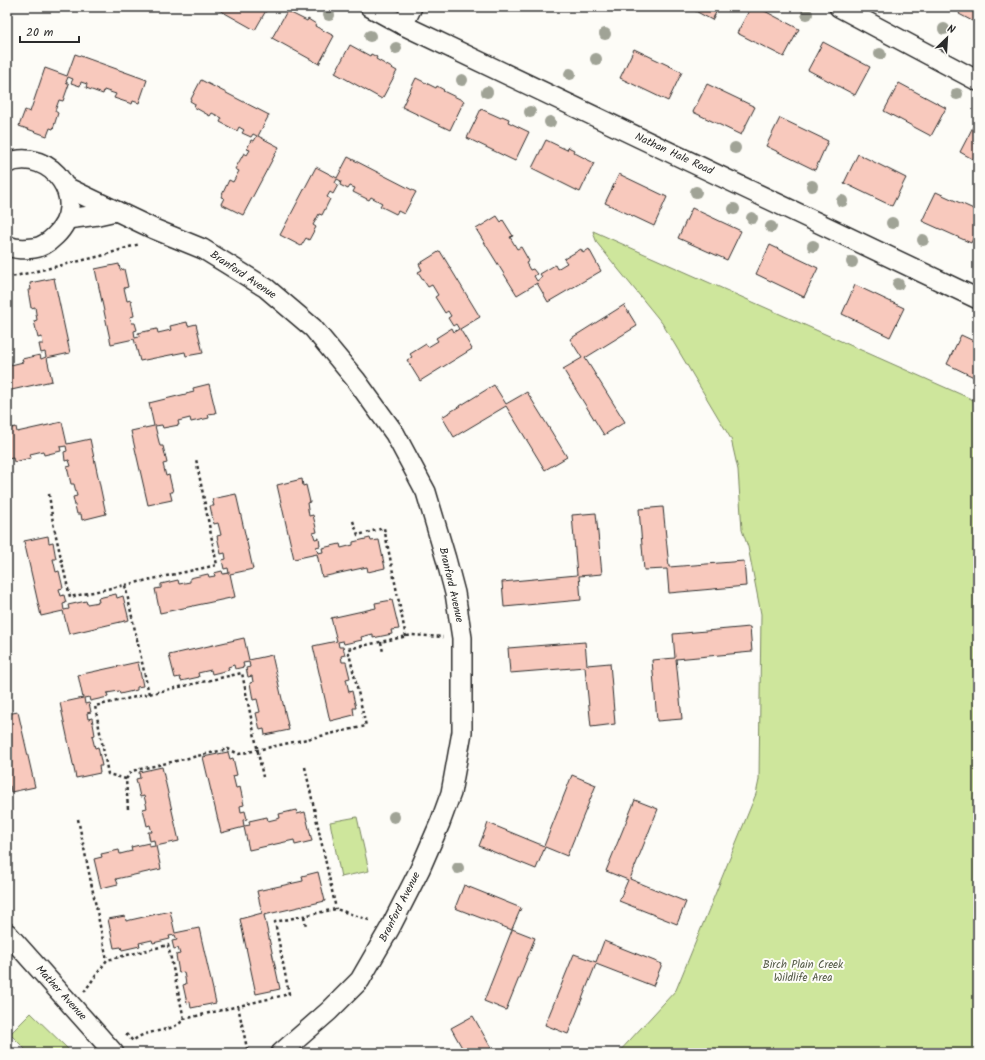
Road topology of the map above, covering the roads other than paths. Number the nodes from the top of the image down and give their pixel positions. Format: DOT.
graph roads {
  1 [pos="370,7"];
  2 [pos="412,7"];
  3 [pos="839,7"];
  4 [pos="403,25"];
  5 [pos="978,81"];
  6 [pos="7,163"];
  7 [pos="66,187"];
  8 [pos="116,211"];
  9 [pos="67,219"];
  10 [pos="7,246"];
  11 [pos="978,299"];
  12 [pos="7,933"];
  13 [pos="114,1053"];
  14 [pos="281,1053"];
  1 -- 4 [label="street, Nathan Hale Road"];
  2 -- 4 [label="street"];
  3 -- 5 [label="street"];
  4 -- 11 [label="street, Nathan Hale Road"];
  6 -- 7 [label="street"];
  7 -- 8 [label="street, Branford Avenue"];
  7 -- 9 [label="street"];
  8 -- 9 [label="street"];
  8 -- 14 [label="street, Branford Avenue"];
  9 -- 10 [label="street"];
  12 -- 13 [label="street, Mather Avenue"];
}
